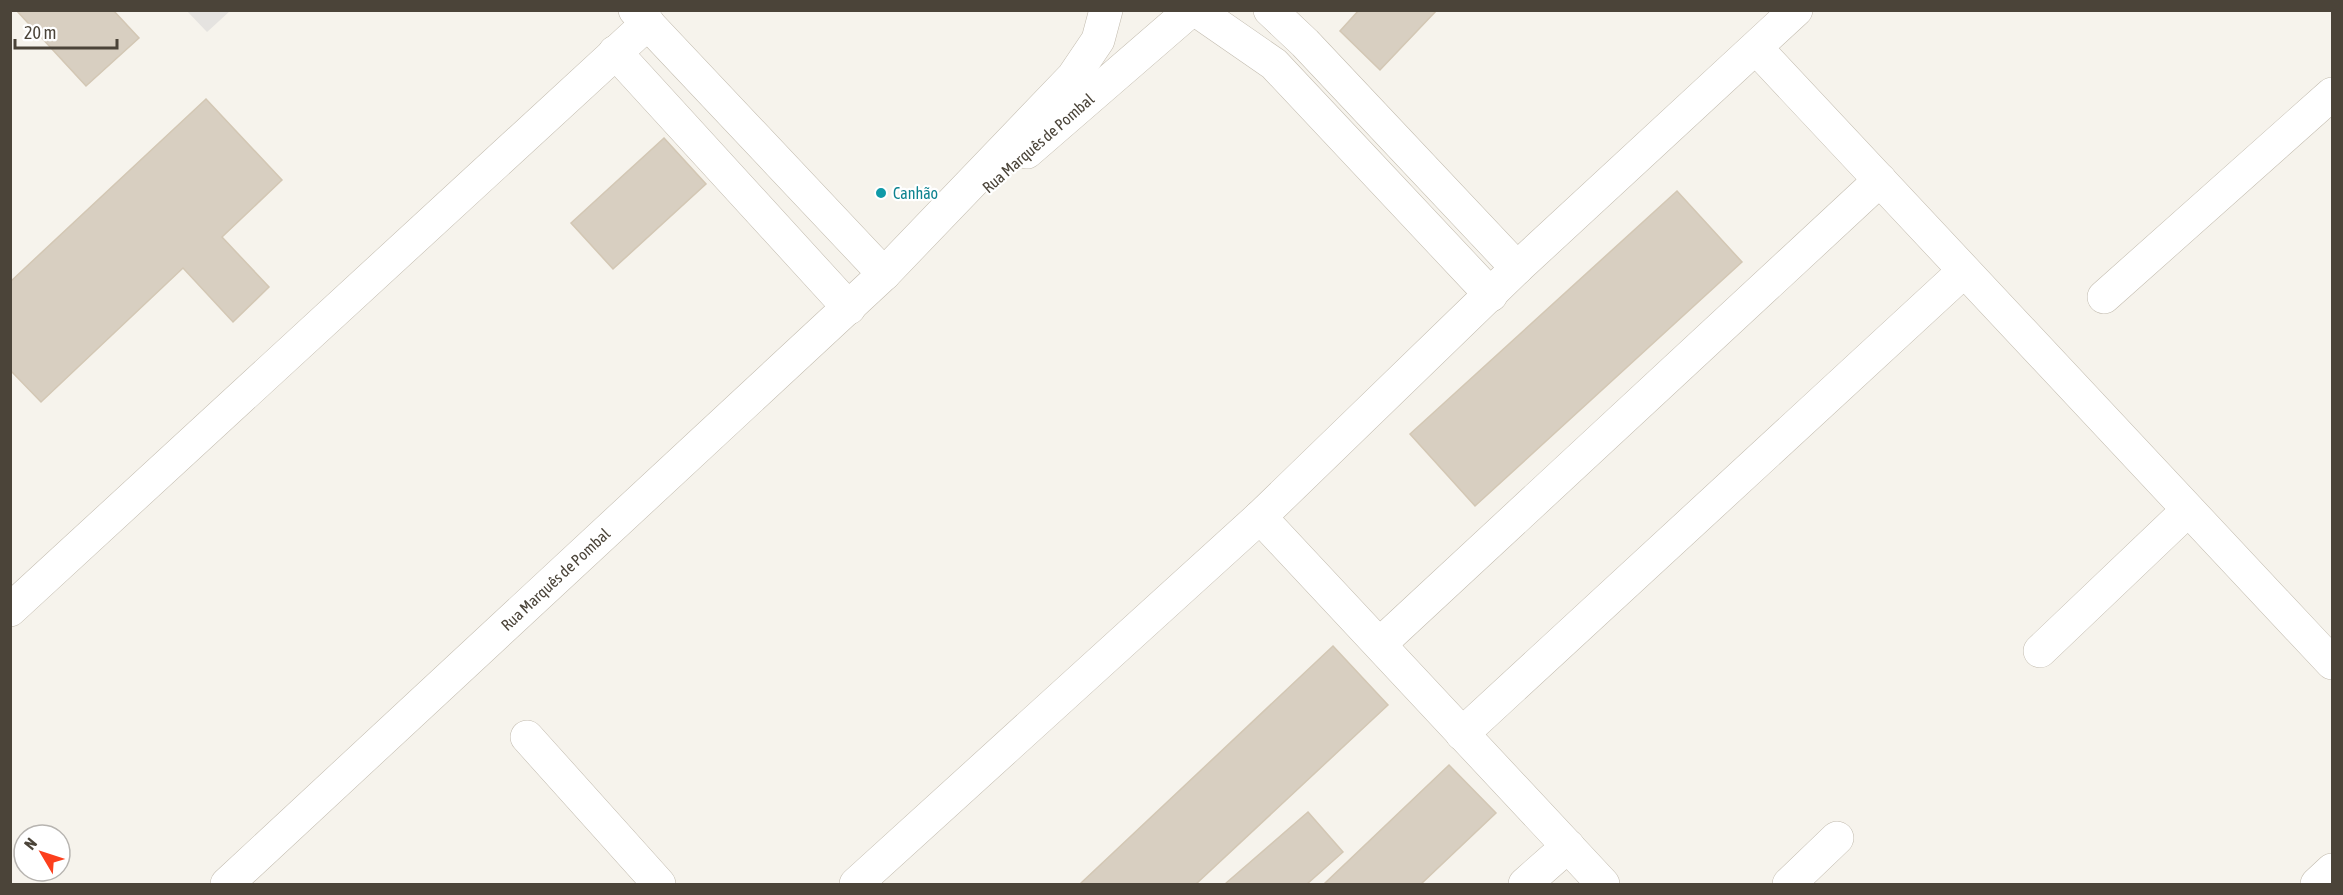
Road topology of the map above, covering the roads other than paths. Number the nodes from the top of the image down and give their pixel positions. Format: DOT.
graph roads {
  1 [pos="1106,10"];
  2 [pos="1191,10"];
  3 [pos="1196,10"];
  4 [pos="1270,10"];
  5 [pos="1796,10"];
  6 [pos="643,15"];
  7 [pos="1305,43"];
  8 [pos="1756,48"];
  9 [pos="615,52"];
  10 [pos="1274,64"];
  11 [pos="2332,94"];
  12 [pos="1880,180"];
  13 [pos="1517,268"];
  14 [pos="1964,271"];
  15 [pos="884,274"];
  16 [pos="1491,295"];
  17 [pos="2104,297"];
  18 [pos="849,308"];
  19 [pos="2188,510"];
  20 [pos="1260,517"];
  21 [pos="10,610"];
  22 [pos="1380,644"];
  23 [pos="2040,651"];
  24 [pos="2332,663"];
  25 [pos="1462,734"];
  26 [pos="527,737"];
  27 [pos="1837,838"];
  28 [pos="1568,846"];
  29 [pos="2332,870"];
  30 [pos="227,885"];
  31 [pos="659,885"];
  32 [pos="856,885"];
  33 [pos="1525,885"];
  34 [pos="1603,885"];
  35 [pos="1789,885"];
  36 [pos="2317,885"];
  1 -- 15 [label="street, Rua Marquês de Pombal"];
  2 -- 15 [label="street, Rua Marquês de Pombal"];
  3 -- 10 [label="street"];
  4 -- 7 [label="street"];
  5 -- 8 [label="street"];
  6 -- 9 [label="street"];
  6 -- 15 [label="street"];
  7 -- 10 [label="street"];
  7 -- 13 [label="street"];
  8 -- 12 [label="street"];
  8 -- 13 [label="street"];
  9 -- 18 [label="street"];
  9 -- 21 [label="street"];
  10 -- 16 [label="street"];
  11 -- 17 [label="street"];
  12 -- 14 [label="street"];
  12 -- 22 [label="street"];
  13 -- 16 [label="street"];
  14 -- 19 [label="street"];
  14 -- 25 [label="street"];
  15 -- 18 [label="street, Rua Marquês de Pombal"];
  16 -- 20 [label="street"];
  18 -- 30 [label="street, Rua Marquês de Pombal"];
  19 -- 23 [label="street"];
  19 -- 24 [label="street"];
  20 -- 22 [label="street"];
  20 -- 32 [label="street"];
  22 -- 25 [label="street"];
  25 -- 28 [label="street"];
  26 -- 31 [label="street"];
  27 -- 35 [label="street"];
  28 -- 33 [label="street"];
  28 -- 34 [label="street"];
  29 -- 36 [label="street"];
}
